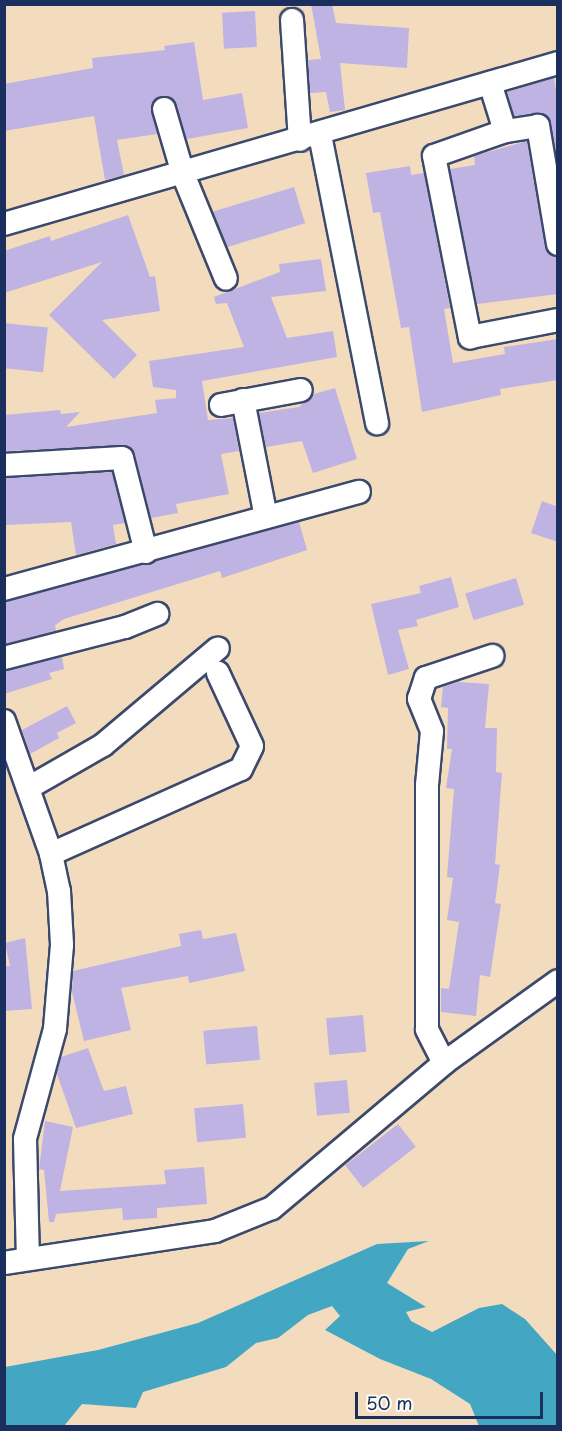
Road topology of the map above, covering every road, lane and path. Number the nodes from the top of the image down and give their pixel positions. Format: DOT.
graph roads {
  1 [pos="292,20"];
  2 [pos="558,63"];
  3 [pos="490,83"];
  4 [pos="164,109"];
  5 [pos="505,131"];
  6 [pos="310,137"];
  7 [pos="183,174"];
  8 [pos="4,224"];
  9 [pos="558,244"];
  10 [pos="226,279"];
  11 [pos="558,320"];
  12 [pos="301,390"];
  13 [pos="377,423"];
  14 [pos="4,465"];
  15 [pos="359,492"];
  16 [pos="266,517"];
  17 [pos="146,552"];
  18 [pos="4,589"];
  19 [pos="158,614"];
  20 [pos="218,648"];
  21 [pos="492,656"];
  22 [pos="4,658"];
  23 [pos="218,673"];
  24 [pos="4,721"];
  25 [pos="28,788"];
  26 [pos="51,854"];
  27 [pos="558,981"];
  28 [pos="444,1063"];
  29 [pos="28,1258"];
  30 [pos="4,1263"];
  1 -- 6 [label="street"];
  2 -- 3 [label="street"];
  3 -- 5 [label="street"];
  3 -- 6 [label="street"];
  4 -- 7 [label="street"];
  5 -- 9 [label="street"];
  5 -- 11 [label="street"];
  6 -- 7 [label="street"];
  6 -- 13 [label="street"];
  7 -- 8 [label="street"];
  7 -- 10 [label="street"];
  12 -- 16 [label="street"];
  14 -- 17 [label="street"];
  15 -- 16 [label="street"];
  16 -- 17 [label="street"];
  17 -- 18 [label="street"];
  19 -- 22 [label="street"];
  20 -- 25 [label="street"];
  21 -- 28 [label="street"];
  23 -- 26 [label="street"];
  24 -- 25 [label="street"];
  25 -- 26 [label="street"];
  26 -- 29 [label="street"];
  27 -- 28 [label="street"];
  28 -- 29 [label="street"];
  29 -- 30 [label="street"];
}
